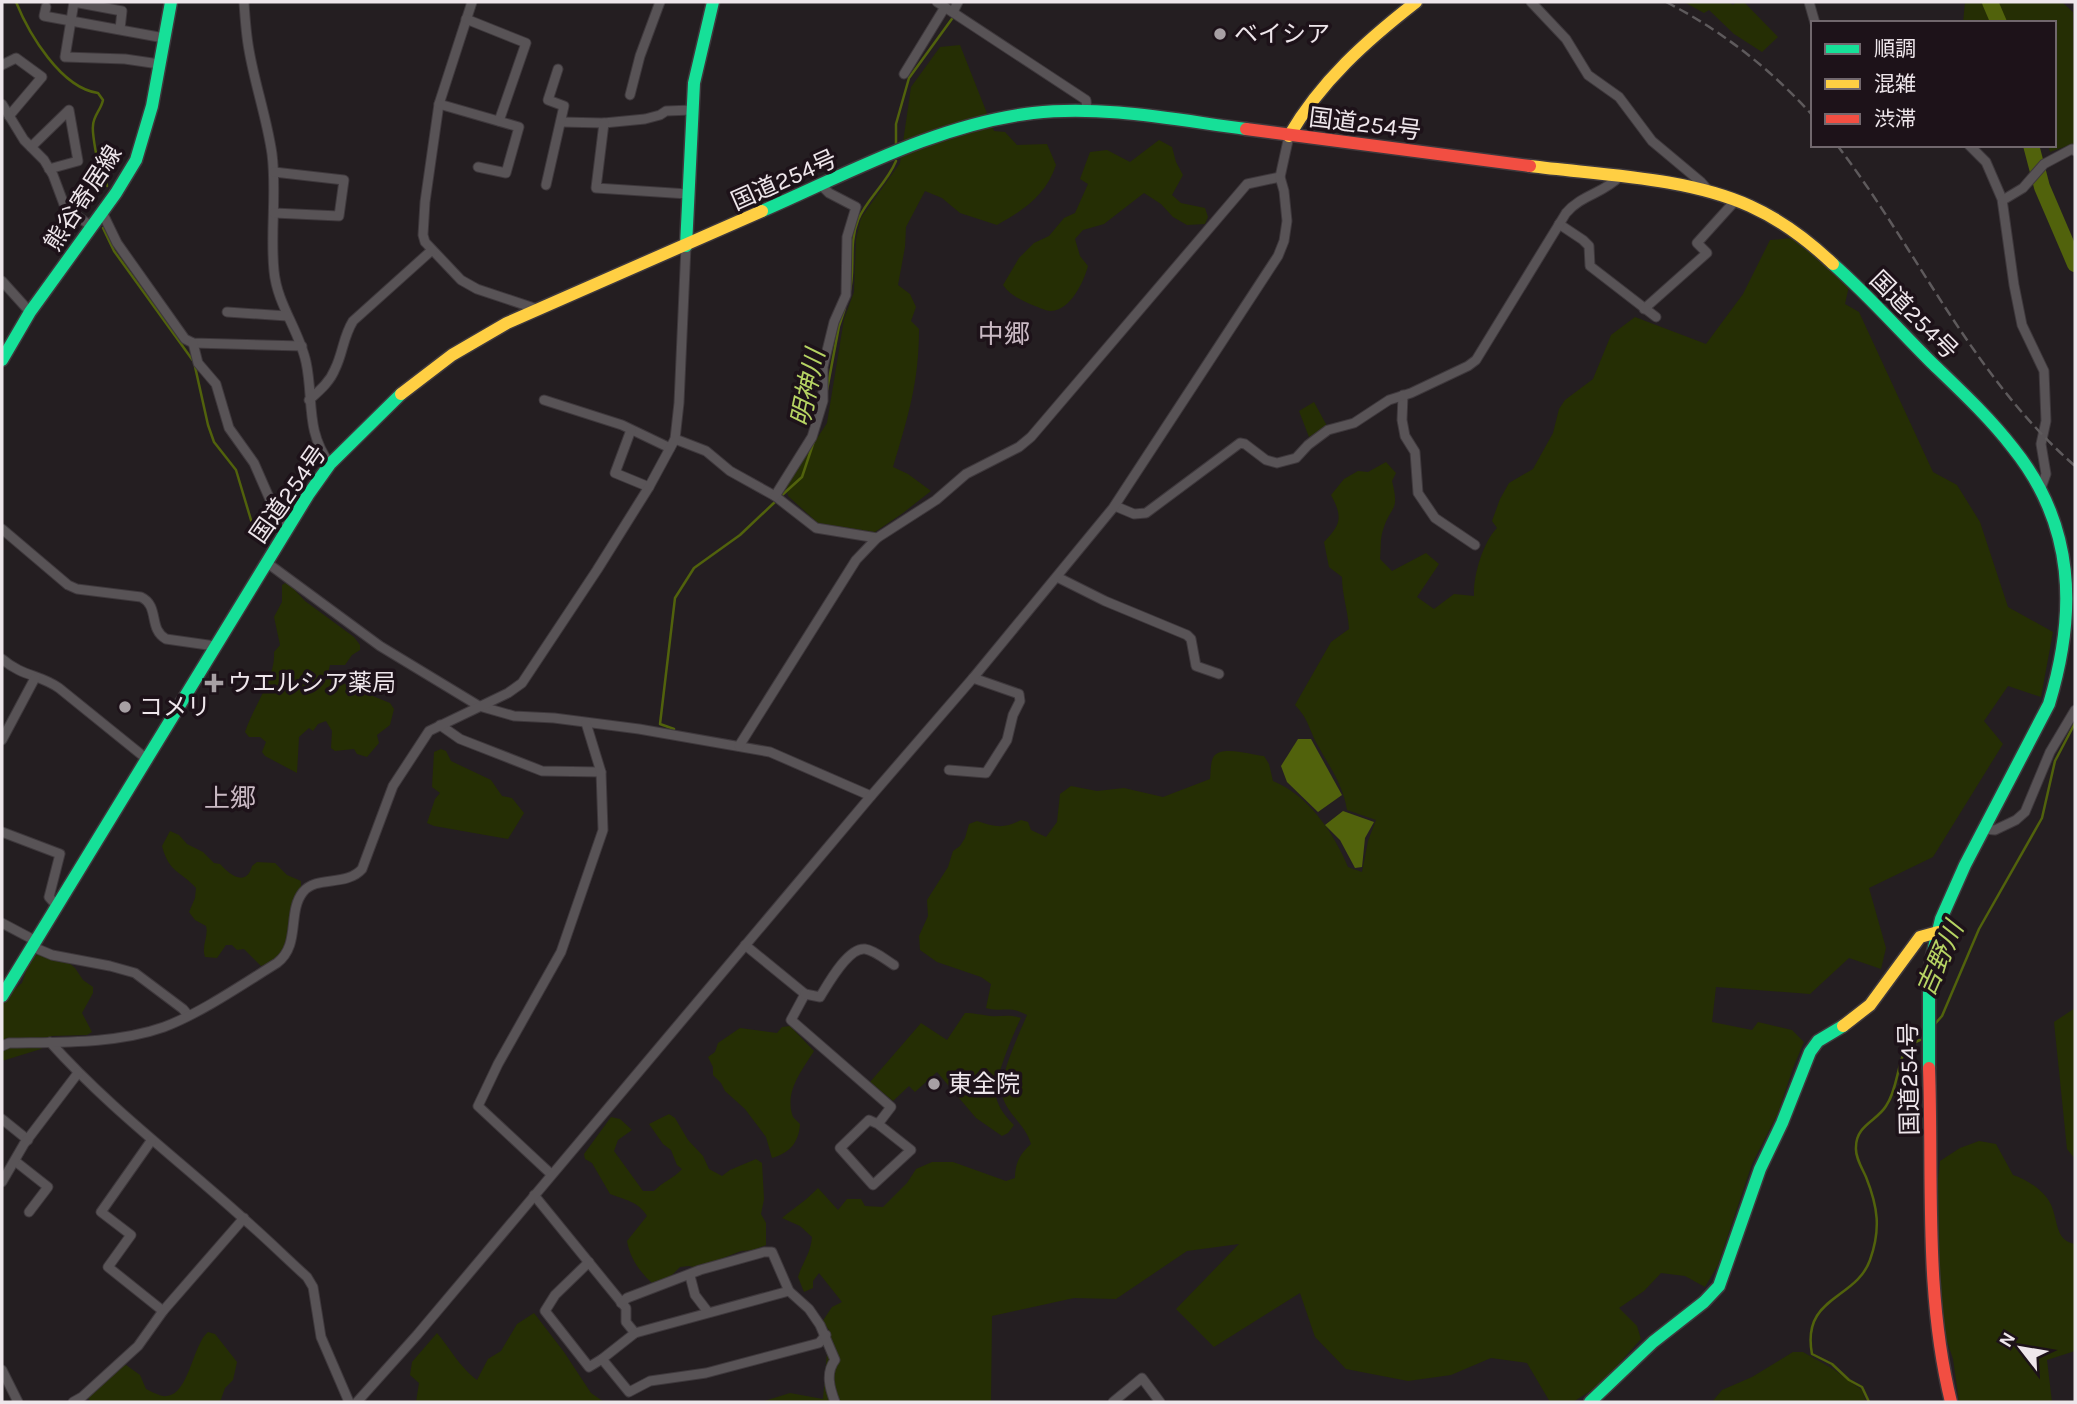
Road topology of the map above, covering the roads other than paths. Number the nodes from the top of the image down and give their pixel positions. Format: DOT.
graph roads {
  1 [pos="171,2"];
  2 [pos="244,2"];
  3 [pos="472,2"];
  4 [pos="660,2"];
  5 [pos="713,2"];
  6 [pos="958,2"];
  7 [pos="1416,2"];
  8 [pos="1531,2"];
  9 [pos="1809,2"];
  10 [pos="46,7"];
  11 [pos="945,7"];
  12 [pos="466,19"];
  13 [pos="70,21"];
  14 [pos="1814,21"];
  15 [pos="120,29"];
  16 [pos="164,38"];
  17 [pos="159,64"];
  18 [pos="2,65"];
  19 [pos="558,69"];
  20 [pos="904,74"];
  21 [pos="630,95"];
  22 [pos="2,104"];
  23 [pos="439,104"];
  24 [pos="692,110"];
  25 [pos="1087,111"];
  26 [pos="9,116"];
  27 [pos="499,121"];
  28 [pos="561,122"];
  29 [pos="604,123"];
  30 [pos="1289,136"];
  31 [pos="30,147"];
  32 [pos="1971,147"];
  33 [pos="2075,151"];
  34 [pos="478,167"];
  35 [pos="49,169"];
  36 [pos="274,172"];
  37 [pos="1280,177"];
  38 [pos="1619,177"];
  39 [pos="546,185"];
  40 [pos="822,187"];
  41 [pos="1709,191"];
  42 [pos="688,194"];
  43 [pos="2003,200"];
  44 [pos="1735,201"];
  45 [pos="102,212"];
  46 [pos="274,214"];
  47 [pos="1559,224"];
  48 [pos="92,227"];
  49 [pos="686,246"];
  50 [pos="432,250"];
  51 [pos="2,281"];
  52 [pos="537,309"];
  53 [pos="1644,309"];
  54 [pos="30,312"];
  55 [pos="228,312"];
  56 [pos="287,316"];
  57 [pos="1656,317"];
  58 [pos="192,343"];
  59 [pos="302,346"];
  60 [pos="2,360"];
  61 [pos="1403,395"];
  62 [pos="309,400"];
  63 [pos="544,400"];
  64 [pos="631,429"];
  65 [pos="675,439"];
  66 [pos="670,448"];
  67 [pos="330,464"];
  68 [pos="649,487"];
  69 [pos="2041,488"];
  70 [pos="779,499"];
  71 [pos="1115,506"];
  72 [pos="288,526"];
  73 [pos="2,529"];
  74 [pos="877,538"];
  75 [pos="1475,545"];
  76 [pos="266,562"];
  77 [pos="2072,572"];
  78 [pos="1057,577"];
  79 [pos="215,646"];
  80 [pos="3,663"];
  81 [pos="1219,674"];
  82 [pos="35,678"];
  83 [pos="973,678"];
  84 [pos="479,706"];
  85 [pos="2075,710"];
  86 [pos="586,723"];
  87 [pos="440,725"];
  88 [pos="2,737"];
  89 [pos="739,746"];
  90 [pos="148,760"];
  91 [pos="949,770"];
  92 [pos="601,772"];
  93 [pos="871,796"];
  94 [pos="1984,829"];
  95 [pos="2,832"];
  96 [pos="57,906"];
  97 [pos="2,923"];
  98 [pos="1938,932"];
  99 [pos="34,944"];
  100 [pos="745,945"];
  101 [pos="894,965"];
  102 [pos="805,994"];
  103 [pos="2,996"];
  104 [pos="188,1015"];
  105 [pos="50,1042"];
  106 [pos="2,1046"];
  107 [pos="78,1073"];
  108 [pos="2,1119"];
  109 [pos="878,1124"];
  110 [pos="28,1139"];
  111 [pos="151,1141"];
  112 [pos="15,1161"];
  113 [pos="551,1174"];
  114 [pos="2,1182"];
  115 [pos="534,1195"];
  116 [pos="29,1212"];
  117 [pos="244,1218"];
  118 [pos="589,1262"];
  119 [pos="690,1276"];
  120 [pos="789,1292"];
  121 [pos="621,1303"];
  122 [pos="163,1311"];
  123 [pos="708,1312"];
  124 [pos="635,1333"];
  125 [pos="826,1335"];
  126 [pos="602,1359"];
  127 [pos="2,1370"];
  128 [pos="80,1401"];
  129 [pos="18,1402"];
  130 [pos="349,1402"];
  131 [pos="358,1402"];
  132 [pos="835,1402"];
  133 [pos="1113,1402"];
  134 [pos="1160,1402"];
  135 [pos="1591,1402"];
  136 [pos="1951,1402"];
  1 -- 16 [label="main road, 熊谷寄居線"];
  2 -- 36 [label="street"];
  3 -- 12 [label="street"];
  4 -- 21 [label="street"];
  5 -- 24 [label="main road"];
  6 -- 11 [label="street"];
  7 -- 30 [label="main road"];
  8 -- 41 [label="street"];
  9 -- 14 [label="street"];
  10 -- 13 [label="street"];
  11 -- 20 [label="street"];
  11 -- 25 [label="street"];
  12 -- 23 [label="street"];
  12 -- 27 [label="street"];
  13 -- 15 [label="street"];
  13 -- 15 [label="street"];
  13 -- 17 [label="street"];
  15 -- 16 [label="street"];
  16 -- 17 [label="main road, 熊谷寄居線"];
  17 -- 45 [label="main road, 熊谷寄居線"];
  18 -- 26 [label="street"];
  19 -- 28 [label="street"];
  22 -- 26 [label="street"];
  23 -- 27 [label="street"];
  23 -- 50 [label="street"];
  24 -- 29 [label="street"];
  24 -- 42 [label="main road"];
  25 -- 30 [label="main road, 国道254号"];
  25 -- 40 [label="main road, 国道254号"];
  26 -- 31 [label="street"];
  27 -- 34 [label="street"];
  28 -- 29 [label="street"];
  28 -- 39 [label="street"];
  29 -- 42 [label="street"];
  30 -- 37 [label="street"];
  30 -- 38 [label="main road, 国道254号"];
  31 -- 35 [label="street"];
  31 -- 35 [label="street"];
  32 -- 43 [label="street"];
  33 -- 43 [label="street"];
  35 -- 48 [label="street"];
  36 -- 46 [label="street"];
  36 -- 46 [label="street"];
  37 -- 71 [label="street"];
  37 -- 74 [label="street"];
  38 -- 41 [label="main road, 国道254号"];
  38 -- 47 [label="street"];
  40 -- 49 [label="main road, 国道254号"];
  40 -- 70 [label="street"];
  41 -- 44 [label="main road, 国道254号"];
  42 -- 49 [label="main road"];
  43 -- 69 [label="street"];
  44 -- 53 [label="street"];
  44 -- 69 [label="main road, 国道254号"];
  45 -- 48 [label="main road, 熊谷寄居線"];
  45 -- 58 [label="street"];
  46 -- 56 [label="street"];
  47 -- 53 [label="street"];
  47 -- 61 [label="street"];
  48 -- 54 [label="main road, 熊谷寄居線"];
  49 -- 52 [label="main road, 国道254号"];
  49 -- 65 [label="street"];
  50 -- 52 [label="street"];
  50 -- 62 [label="street"];
  51 -- 54 [label="street"];
  52 -- 67 [label="main road, 国道254号"];
  53 -- 57 [label="street"];
  54 -- 60 [label="main road, 熊谷寄居線"];
  55 -- 56 [label="street"];
  56 -- 59 [label="street"];
  58 -- 59 [label="street"];
  58 -- 72 [label="street"];
  59 -- 62 [label="street"];
  61 -- 71 [label="street"];
  61 -- 75 [label="street"];
  62 -- 67 [label="street"];
  63 -- 64 [label="street"];
  64 -- 66 [label="street"];
  64 -- 68 [label="street"];
  65 -- 66 [label="street"];
  65 -- 70 [label="street"];
  66 -- 68 [label="street"];
  67 -- 72 [label="main road, 国道254号"];
  68 -- 84 [label="street"];
  69 -- 77 [label="main road, 国道254号"];
  70 -- 74 [label="street"];
  71 -- 78 [label="street"];
  72 -- 76 [label="main road, 国道254号"];
  73 -- 79 [label="street"];
  74 -- 89 [label="street"];
  76 -- 79 [label="main road, 国道254号"];
  76 -- 84 [label="street"];
  77 -- 94 [label="main road, 国道254号"];
  78 -- 81 [label="street"];
  78 -- 83 [label="street"];
  79 -- 90 [label="main road, 国道254号"];
  80 -- 82 [label="street"];
  82 -- 88 [label="street"];
  82 -- 90 [label="street"];
  83 -- 91 [label="street"];
  83 -- 93 [label="street"];
  84 -- 86 [label="street"];
  84 -- 87 [label="street"];
  85 -- 94 [label="street"];
  86 -- 89 [label="street"];
  86 -- 92 [label="street"];
  87 -- 92 [label="street"];
  87 -- 104 [label="street"];
  89 -- 93 [label="street"];
  90 -- 96 [label="main road, 国道254号"];
  92 -- 113 [label="street"];
  93 -- 100 [label="street"];
  94 -- 98 [label="main road, 国道254号"];
  95 -- 96 [label="street"];
  96 -- 99 [label="main road, 国道254号"];
  97 -- 99 [label="street"];
  98 -- 135 [label="main road"];
  98 -- 136 [label="main road, 国道254号"];
  99 -- 103 [label="main road, 国道254号"];
  99 -- 104 [label="street"];
  100 -- 102 [label="street"];
  100 -- 113 [label="street"];
  101 -- 102 [label="street"];
  102 -- 109 [label="street"];
  104 -- 105 [label="street"];
  105 -- 106 [label="street"];
  105 -- 107 [label="street"];
  107 -- 110 [label="street"];
  107 -- 111 [label="street"];
  108 -- 110 [label="street"];
  109 -- 109 [label="street"];
  110 -- 112 [label="street"];
  111 -- 117 [label="street"];
  111 -- 122 [label="street"];
  112 -- 114 [label="street"];
  112 -- 116 [label="street"];
  113 -- 115 [label="street"];
  115 -- 118 [label="street"];
  115 -- 131 [label="street"];
  117 -- 122 [label="street"];
  117 -- 130 [label="street"];
  118 -- 121 [label="street"];
  118 -- 126 [label="street"];
  119 -- 120 [label="street"];
  119 -- 121 [label="street"];
  119 -- 123 [label="street"];
  120 -- 123 [label="street"];
  120 -- 125 [label="street"];
  121 -- 124 [label="street"];
  122 -- 128 [label="street"];
  123 -- 124 [label="street"];
  124 -- 126 [label="street"];
  125 -- 126 [label="street"];
  125 -- 132 [label="street"];
  127 -- 129 [label="street"];
  133 -- 134 [label="street"];
}
